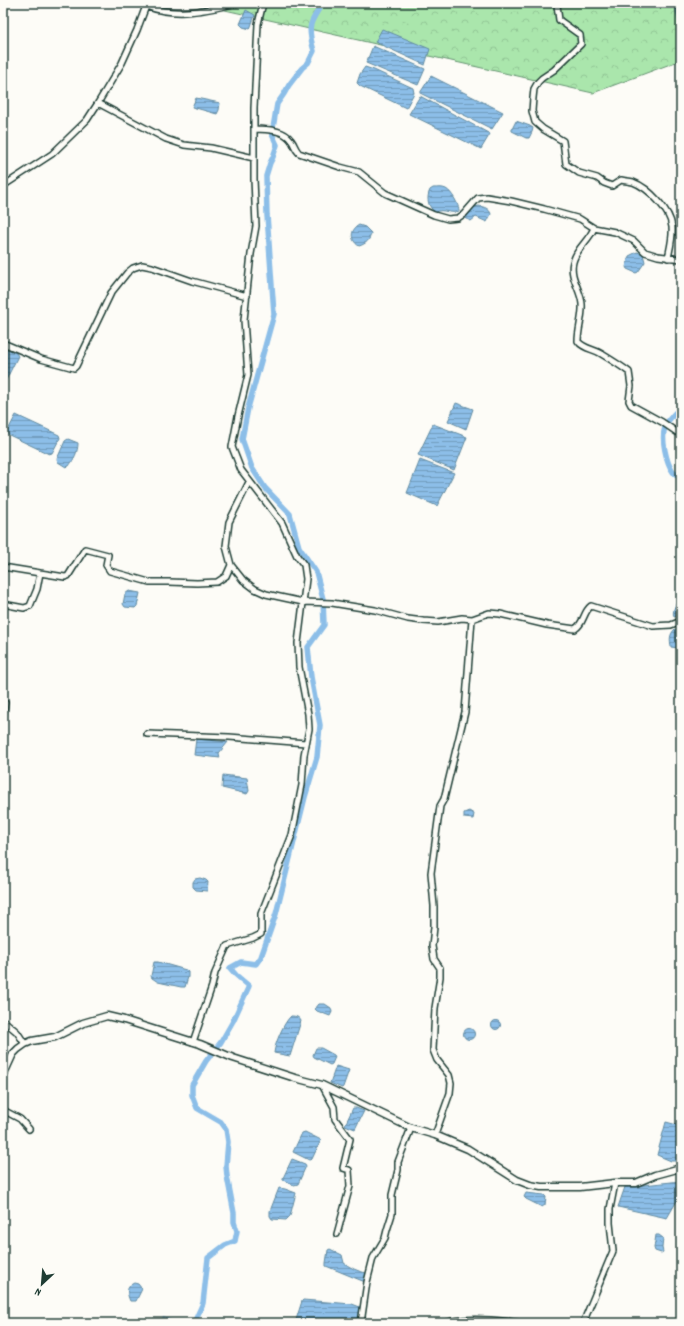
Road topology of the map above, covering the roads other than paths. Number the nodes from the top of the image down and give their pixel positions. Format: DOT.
graph roads {
  1 [pos="139,3"];
  2 [pos="238,3"];
  3 [pos="263,3"];
  4 [pos="558,3"];
  5 [pos="146,6"];
  6 [pos="98,103"];
  7 [pos="255,129"];
  8 [pos="254,158"];
  9 [pos="3,186"];
  10 [pos="594,228"];
  11 [pos="668,258"];
  12 [pos="681,259"];
  13 [pos="247,296"];
  14 [pos="3,343"];
  15 [pos="681,435"];
  16 [pos="250,482"];
  17 [pos="231,565"];
  18 [pos="3,567"];
  19 [pos="40,573"];
  20 [pos="303,602"];
  21 [pos="3,604"];
  22 [pos="472,619"];
  23 [pos="681,621"];
  24 [pos="5,703"];
  25 [pos="3,716"];
  26 [pos="146,734"];
  27 [pos="306,743"];
  28 [pos="3,1020"];
  29 [pos="193,1042"];
  30 [pos="25,1044"];
  31 [pos="3,1076"];
  32 [pos="322,1085"];
  33 [pos="3,1110"];
  34 [pos="411,1128"];
  35 [pos="29,1129"];
  36 [pos="435,1135"];
  37 [pos="681,1170"];
  38 [pos="615,1183"];
  39 [pos="337,1234"];
  40 [pos="361,1323"];
  41 [pos="446,1323"];
  42 [pos="519,1323"];
  43 [pos="583,1323"];
  1 -- 5 [label="street"];
  2 -- 5 [label="street"];
  3 -- 7 [label="street"];
  4 -- 11 [label="street"];
  5 -- 6 [label="street"];
  6 -- 8 [label="street"];
  6 -- 9 [label="street"];
  7 -- 8 [label="street"];
  7 -- 10 [label="street"];
  8 -- 13 [label="street"];
  10 -- 11 [label="street"];
  10 -- 15 [label="street"];
  11 -- 12 [label="street"];
  13 -- 14 [label="street"];
  13 -- 16 [label="street"];
  16 -- 17 [label="street"];
  16 -- 20 [label="street"];
  17 -- 19 [label="street"];
  17 -- 20 [label="street"];
  18 -- 19 [label="street"];
  19 -- 21 [label="street"];
  20 -- 22 [label="street"];
  20 -- 27 [label="street"];
  22 -- 23 [label="street"];
  22 -- 36 [label="street"];
  24 -- 25 [label="street"];
  26 -- 27 [label="street"];
  27 -- 29 [label="street"];
  28 -- 30 [label="street"];
  29 -- 30 [label="street"];
  29 -- 32 [label="street"];
  30 -- 31 [label="street"];
  32 -- 34 [label="street"];
  32 -- 39 [label="street"];
  33 -- 35 [label="street"];
  34 -- 36 [label="street"];
  34 -- 40 [label="street"];
  36 -- 38 [label="street"];
  37 -- 38 [label="street"];
  38 -- 43 [label="street"];
  41 -- 42 [label="street"];
}
